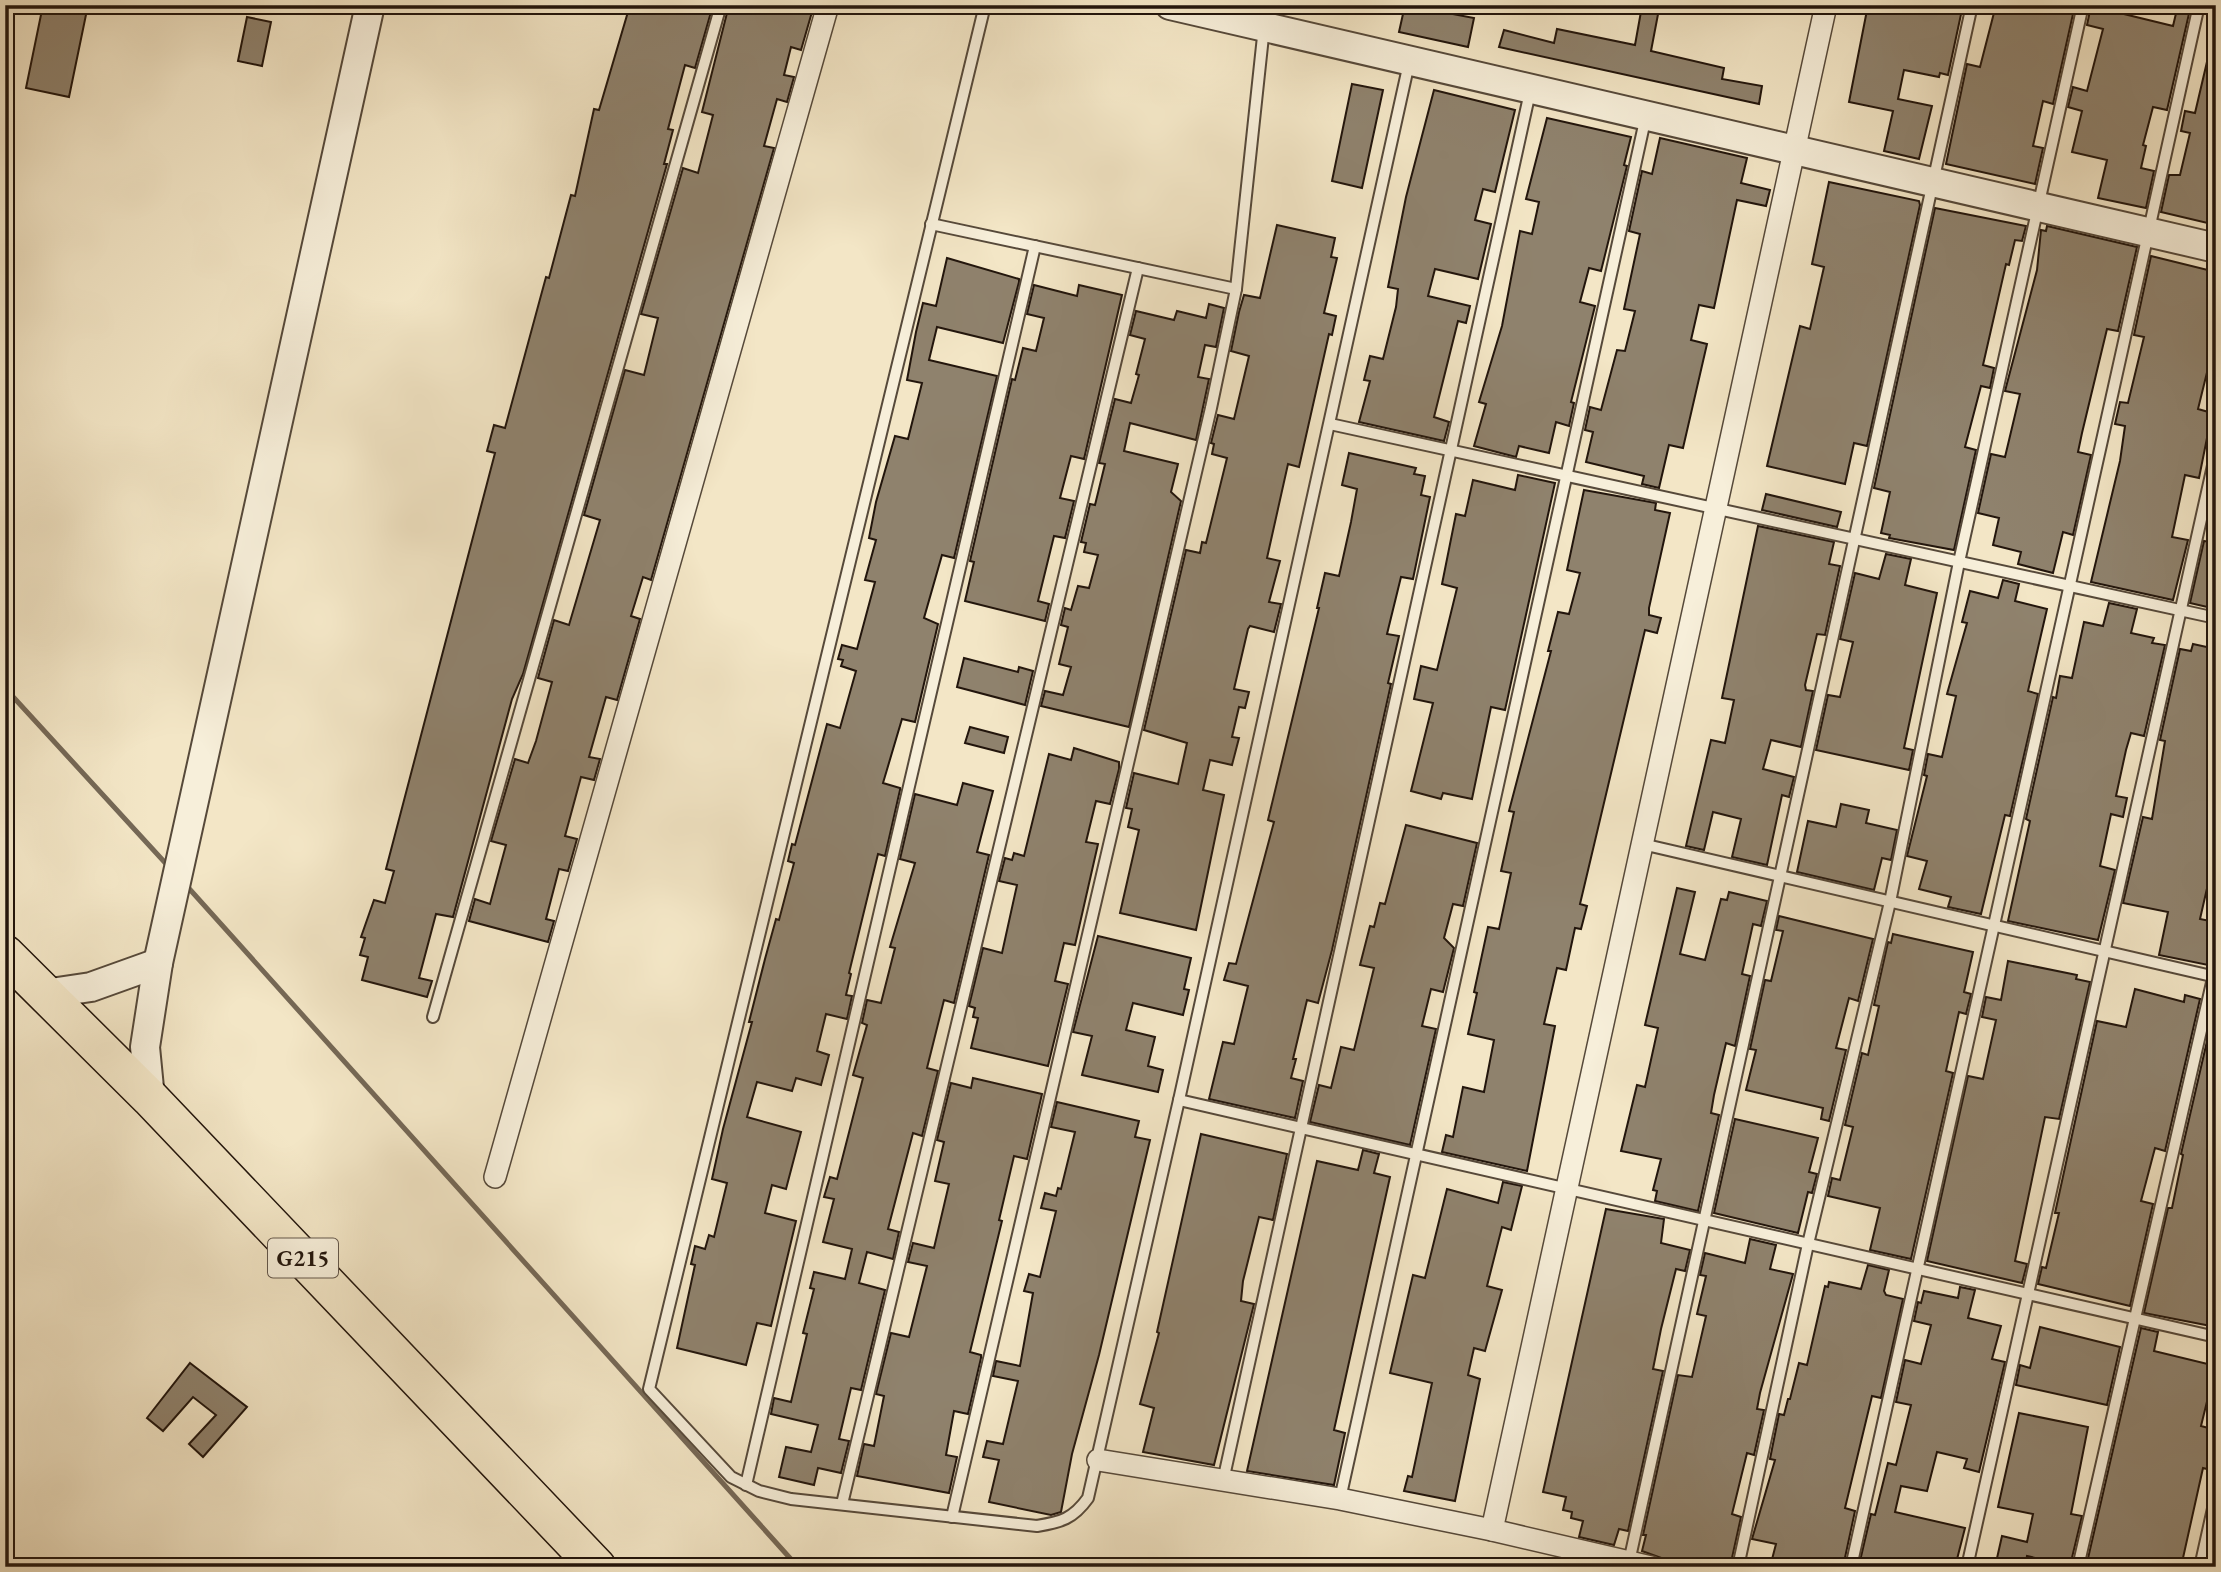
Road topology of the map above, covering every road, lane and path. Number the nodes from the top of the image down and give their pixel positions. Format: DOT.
graph roads {
  1 [pos="370,5"];
  2 [pos="721,5"];
  3 [pos="828,5"];
  4 [pos="985,5"];
  5 [pos="1170,5"];
  6 [pos="1826,5"];
  7 [pos="1972,5"];
  8 [pos="2083,5"];
  9 [pos="2199,5"];
  10 [pos="1264,27"];
  11 [pos="1410,61"];
  12 [pos="1531,89"];
  13 [pos="1646,116"];
  14 [pos="1793,150"];
  15 [pos="1931,182"];
  16 [pos="2037,206"];
  17 [pos="932,224"];
  18 [pos="2150,233"];
  19 [pos="1035,246"];
  20 [pos="2216,248"];
  21 [pos="1138,268"];
  22 [pos="1236,289"];
  23 [pos="1330,424"];
  24 [pos="1453,451"];
  25 [pos="2216,452"];
  26 [pos="1565,475"];
  27 [pos="1716,508"];
  28 [pos="1853,538"];
  29 [pos="1959,562"];
  30 [pos="2069,586"];
  31 [pos="2179,609"];
  32 [pos="2216,618"];
  33 [pos="1642,844"];
  34 [pos="1779,876"];
  35 [pos="1890,902"];
  36 [pos="1993,926"];
  37 [pos="2104,951"];
  38 [pos="5,954"];
  39 [pos="158,963"];
  40 [pos="2216,965"];
  41 [pos="2215,977"];
  42 [pos="44,994"];
  43 [pos="433,1017"];
  44 [pos="150,1098"];
  45 [pos="1179,1100"];
  46 [pos="1300,1128"];
  47 [pos="1414,1154"];
  48 [pos="495,1177"];
  49 [pos="1565,1188"];
  50 [pos="1703,1220"];
  51 [pos="1808,1244"];
  52 [pos="1916,1269"];
  53 [pos="2027,1294"];
  54 [pos="2133,1319"];
  55 [pos="2216,1338"];
  56 [pos="1098,1460"];
  57 [pos="1223,1481"];
  58 [pos="746,1485"];
  59 [pos="2216,1495"];
  60 [pos="1340,1499"];
  61 [pos="842,1504"];
  62 [pos="952,1517"];
  63 [pos="1492,1530"];
  64 [pos="1629,1562"];
  65 [pos="597,1567"];
  66 [pos="1651,1567"];
  67 [pos="1738,1567"];
  68 [pos="1851,1567"];
  69 [pos="1967,1567"];
  70 [pos="2078,1567"];
  71 [pos="2200,1567"];
  1 -- 39 [label="street"];
  2 -- 43 [label="lane"];
  3 -- 48 [label="street"];
  4 -- 17 [label="lane"];
  5 -- 10 [label="street"];
  6 -- 14 [label="street"];
  7 -- 15 [label="lane"];
  8 -- 16 [label="lane"];
  9 -- 18 [label="lane"];
  10 -- 11 [label="street"];
  10 -- 22 [label="lane"];
  11 -- 12 [label="street"];
  11 -- 23 [label="lane"];
  12 -- 13 [label="street"];
  12 -- 24 [label="lane"];
  13 -- 14 [label="street"];
  13 -- 26 [label="lane"];
  14 -- 15 [label="street"];
  14 -- 27 [label="street"];
  15 -- 16 [label="street"];
  15 -- 28 [label="lane"];
  16 -- 18 [label="street"];
  16 -- 29 [label="lane"];
  17 -- 19 [label="lane"];
  17 -- 58 [label="lane"];
  18 -- 20 [label="street"];
  18 -- 30 [label="lane"];
  19 -- 21 [label="lane"];
  19 -- 58 [label="lane"];
  21 -- 22 [label="lane"];
  21 -- 61 [label="lane"];
  22 -- 62 [label="lane"];
  23 -- 24 [label="lane"];
  23 -- 45 [label="lane"];
  24 -- 26 [label="lane"];
  24 -- 46 [label="lane"];
  25 -- 31 [label="lane"];
  26 -- 27 [label="lane"];
  26 -- 47 [label="lane"];
  27 -- 28 [label="lane"];
  27 -- 33 [label="street"];
  28 -- 29 [label="lane"];
  28 -- 34 [label="lane"];
  29 -- 30 [label="lane"];
  29 -- 35 [label="lane"];
  30 -- 31 [label="lane"];
  30 -- 36 [label="lane"];
  31 -- 32 [label="lane"];
  31 -- 37 [label="lane"];
  33 -- 34 [label="lane"];
  33 -- 49 [label="street"];
  34 -- 35 [label="lane"];
  34 -- 50 [label="lane"];
  35 -- 36 [label="lane"];
  35 -- 51 [label="lane"];
  36 -- 37 [label="lane"];
  36 -- 52 [label="lane"];
  37 -- 41 [label="lane"];
  37 -- 53 [label="lane"];
  38 -- 42 [label="highway, G215"];
  39 -- 42 [label="street"];
  39 -- 44 [label="street"];
  40 -- 41 [label="lane"];
  41 -- 54 [label="lane"];
  42 -- 44 [label="highway, G215"];
  44 -- 65 [label="highway, G215"];
  45 -- 46 [label="lane"];
  45 -- 56 [label="lane"];
  46 -- 47 [label="lane"];
  46 -- 57 [label="lane"];
  47 -- 49 [label="lane"];
  47 -- 60 [label="lane"];
  49 -- 50 [label="lane"];
  49 -- 63 [label="street"];
  50 -- 51 [label="lane"];
  50 -- 64 [label="lane"];
  51 -- 52 [label="lane"];
  51 -- 67 [label="lane"];
  52 -- 53 [label="lane"];
  52 -- 68 [label="lane"];
  53 -- 54 [label="lane"];
  53 -- 69 [label="lane"];
  54 -- 55 [label="lane"];
  54 -- 70 [label="lane"];
  56 -- 57 [label="street"];
  56 -- 62 [label="lane"];
  57 -- 60 [label="street"];
  58 -- 61 [label="lane"];
  59 -- 71 [label="lane"];
  60 -- 63 [label="street"];
  61 -- 62 [label="lane"];
  63 -- 64 [label="street"];
  64 -- 66 [label="street"];
}
